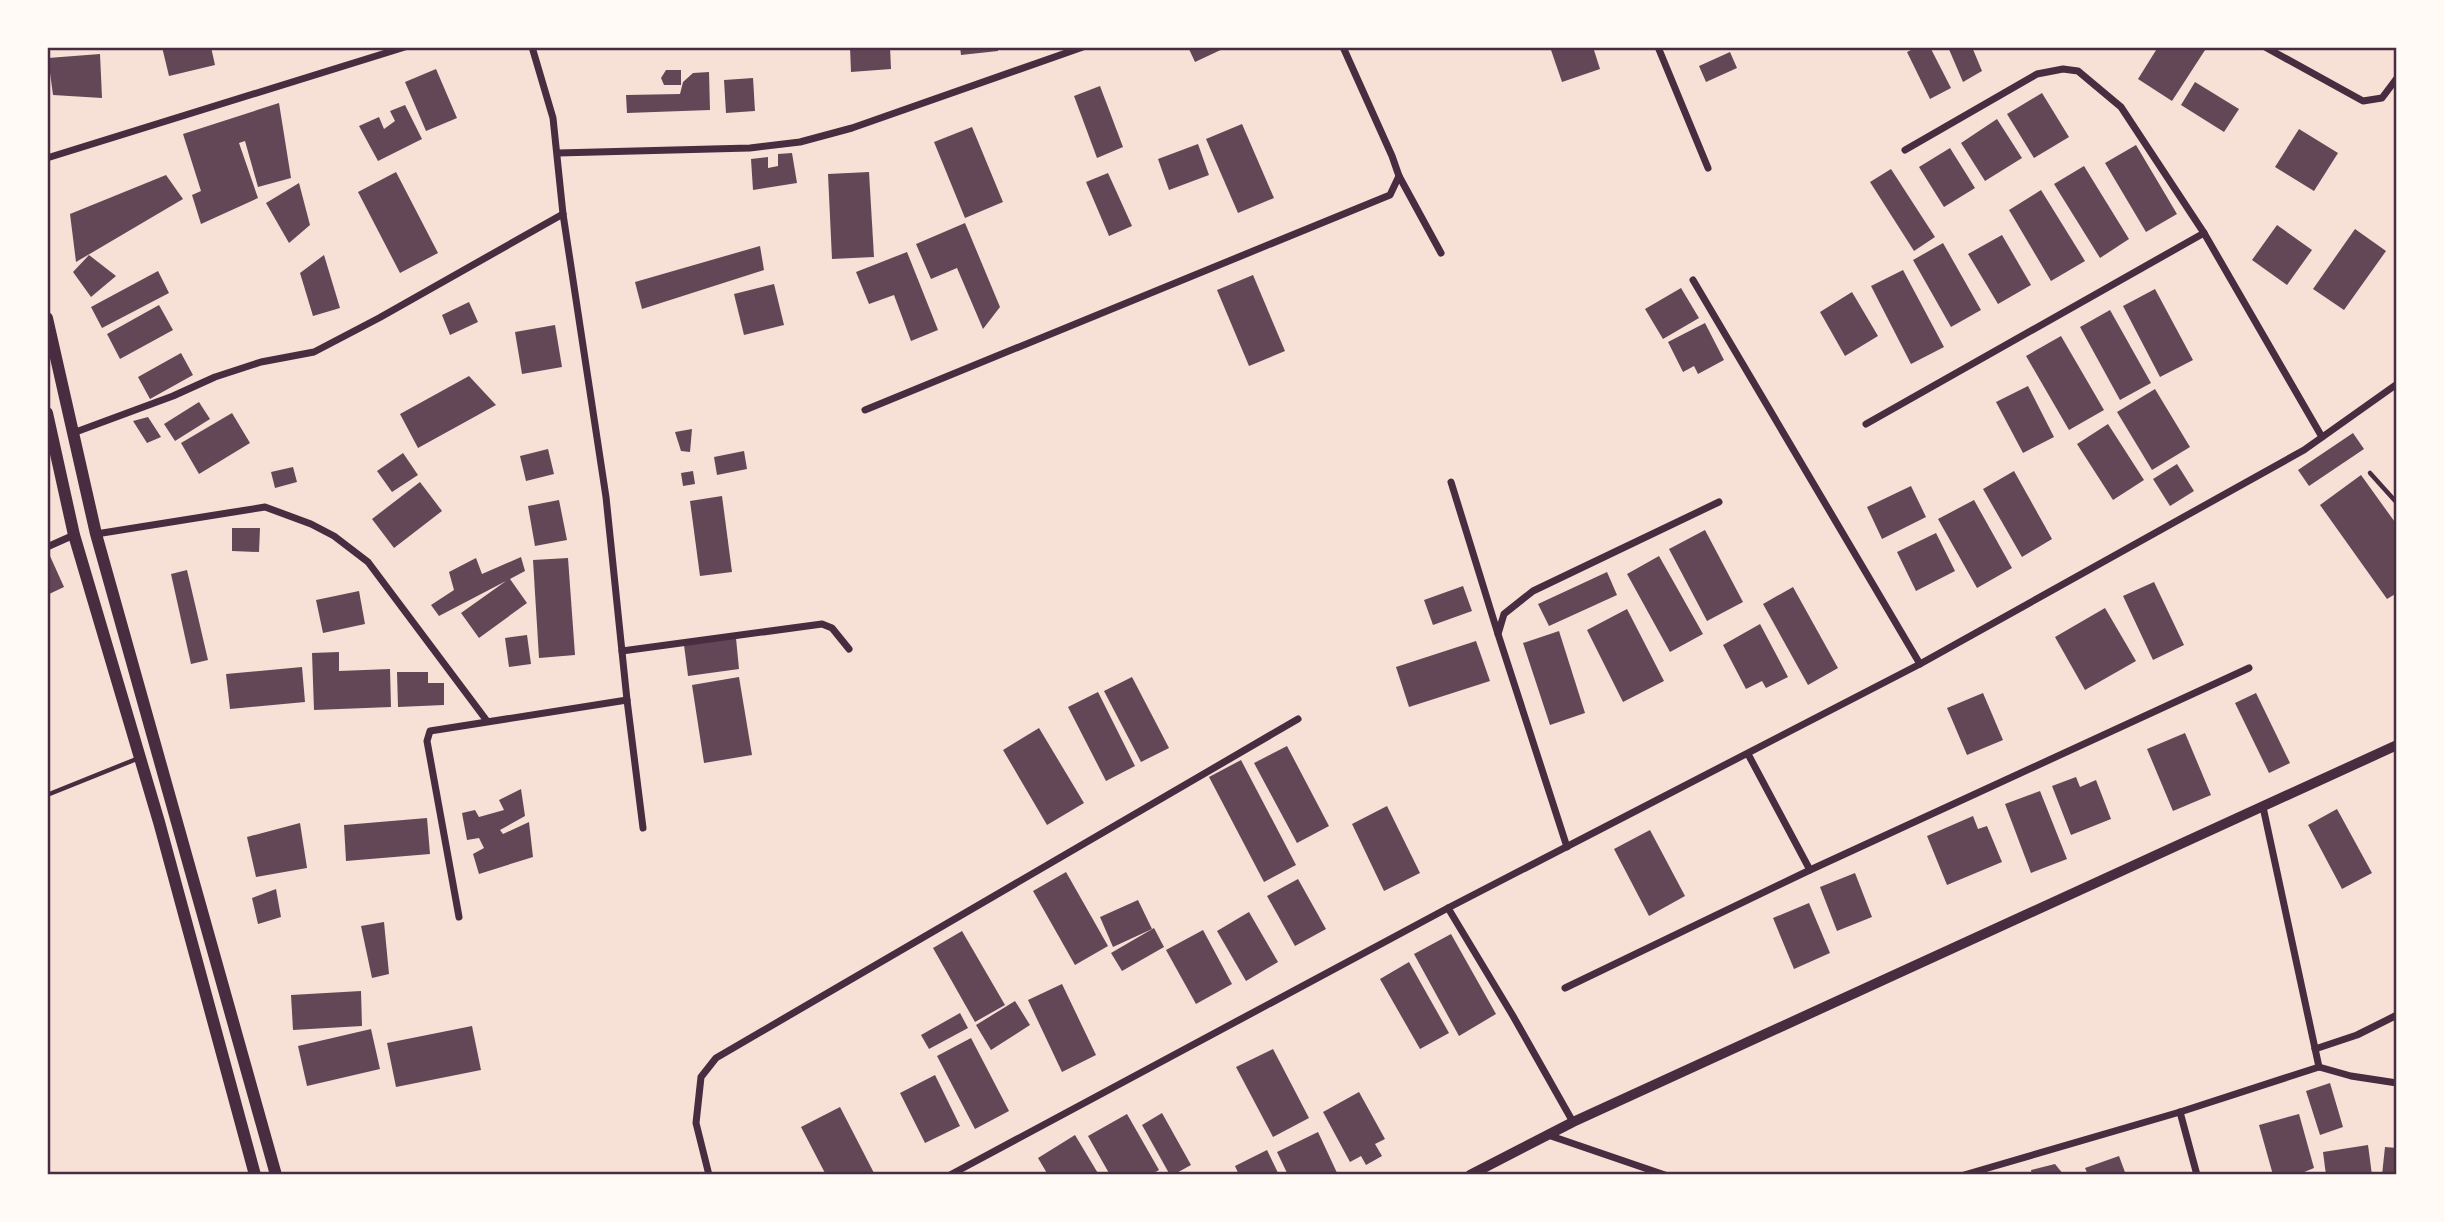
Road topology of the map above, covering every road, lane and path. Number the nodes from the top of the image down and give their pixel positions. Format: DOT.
graph roads {
  1 [pos="405,47"];
  2 [pos="532,47"];
  3 [pos="1083,47"];
  4 [pos="1343,47"];
  5 [pos="1658,47"];
  6 [pos="2265,47"];
  7 [pos="2397,78"];
  8 [pos="1905,150"];
  9 [pos="558,153"];
  10 [pos="47,158"];
  11 [pos="1708,168"];
  12 [pos="1399,176"];
  13 [pos="563,214"];
  14 [pos="2204,233"];
  15 [pos="1441,253"];
  16 [pos="1693,280"];
  17 [pos="47,318"];
  18 [pos="2397,384"];
  19 [pos="865,410"];
  20 [pos="47,412"];
  21 [pos="1866,424"];
  22 [pos="73,433"];
  23 [pos="2322,437"];
  24 [pos="50,438"];
  25 [pos="2370,473"];
  26 [pos="1451,482"];
  27 [pos="1719,502"];
  28 [pos="2397,503"];
  29 [pos="96,534"];
  30 [pos="75,535"];
  31 [pos="47,547"];
  32 [pos="1498,634"];
  33 [pos="849,649"];
  34 [pos="622,651"];
  35 [pos="1920,664"];
  36 [pos="2249,668"];
  37 [pos="627,700"];
  38 [pos="1298,719"];
  39 [pos="487,721"];
  40 [pos="2397,745"];
  41 [pos="1748,754"];
  42 [pos="140,758"];
  43 [pos="47,795"];
  44 [pos="2263,807"];
  45 [pos="643,828"];
  46 [pos="1567,847"];
  47 [pos="1810,870"];
  48 [pos="1448,908"];
  49 [pos="459,917"];
  50 [pos="1565,988"];
  51 [pos="2397,1015"];
  52 [pos="2315,1049"];
  53 [pos="2319,1067"];
  54 [pos="2397,1083"];
  55 [pos="2180,1112"];
  56 [pos="1573,1122"];
  57 [pos="1549,1135"];
  58 [pos="255,1175"];
  59 [pos="276,1175"];
  60 [pos="709,1175"];
  61 [pos="950,1175"];
  62 [pos="1470,1175"];
  63 [pos="1665,1175"];
  64 [pos="1964,1175"];
  65 [pos="2197,1175"];
  1 -- 10 [label="street"];
  2 -- 9 [label="street"];
  3 -- 9 [label="street"];
  4 -- 12 [label="street"];
  5 -- 11 [label="street"];
  6 -- 7 [label="street"];
  8 -- 14 [label="street"];
  9 -- 13 [label="street"];
  12 -- 15 [label="street"];
  12 -- 19 [label="street"];
  13 -- 22 [label="street"];
  13 -- 34 [label="street"];
  14 -- 21 [label="street"];
  14 -- 23 [label="street"];
  16 -- 35 [label="street"];
  17 -- 22 [label="main road"];
  18 -- 23 [label="street"];
  20 -- 24 [label="main road"];
  22 -- 29 [label="main road"];
  23 -- 35 [label="street"];
  24 -- 30 [label="main road"];
  25 -- 28 [label="lane"];
  26 -- 32 [label="street"];
  27 -- 32 [label="street"];
  29 -- 39 [label="street"];
  29 -- 59 [label="main road"];
  30 -- 31 [label="street"];
  30 -- 42 [label="main road"];
  32 -- 46 [label="street"];
  33 -- 34 [label="street"];
  34 -- 37 [label="street"];
  35 -- 41 [label="street"];
  36 -- 47 [label="street"];
  37 -- 39 [label="street"];
  37 -- 45 [label="street"];
  38 -- 60 [label="street"];
  39 -- 49 [label="street"];
  40 -- 44 [label="street"];
  41 -- 46 [label="street"];
  41 -- 47 [label="street"];
  42 -- 43 [label="lane"];
  42 -- 58 [label="main road"];
  44 -- 52 [label="street"];
  44 -- 56 [label="street"];
  46 -- 48 [label="street"];
  47 -- 50 [label="street"];
  48 -- 56 [label="street"];
  48 -- 61 [label="street"];
  51 -- 52 [label="street"];
  52 -- 53 [label="street"];
  53 -- 54 [label="street"];
  53 -- 55 [label="street"];
  55 -- 64 [label="street"];
  55 -- 65 [label="street"];
  56 -- 57 [label="street"];
  57 -- 62 [label="street"];
  57 -- 63 [label="street"];
}
